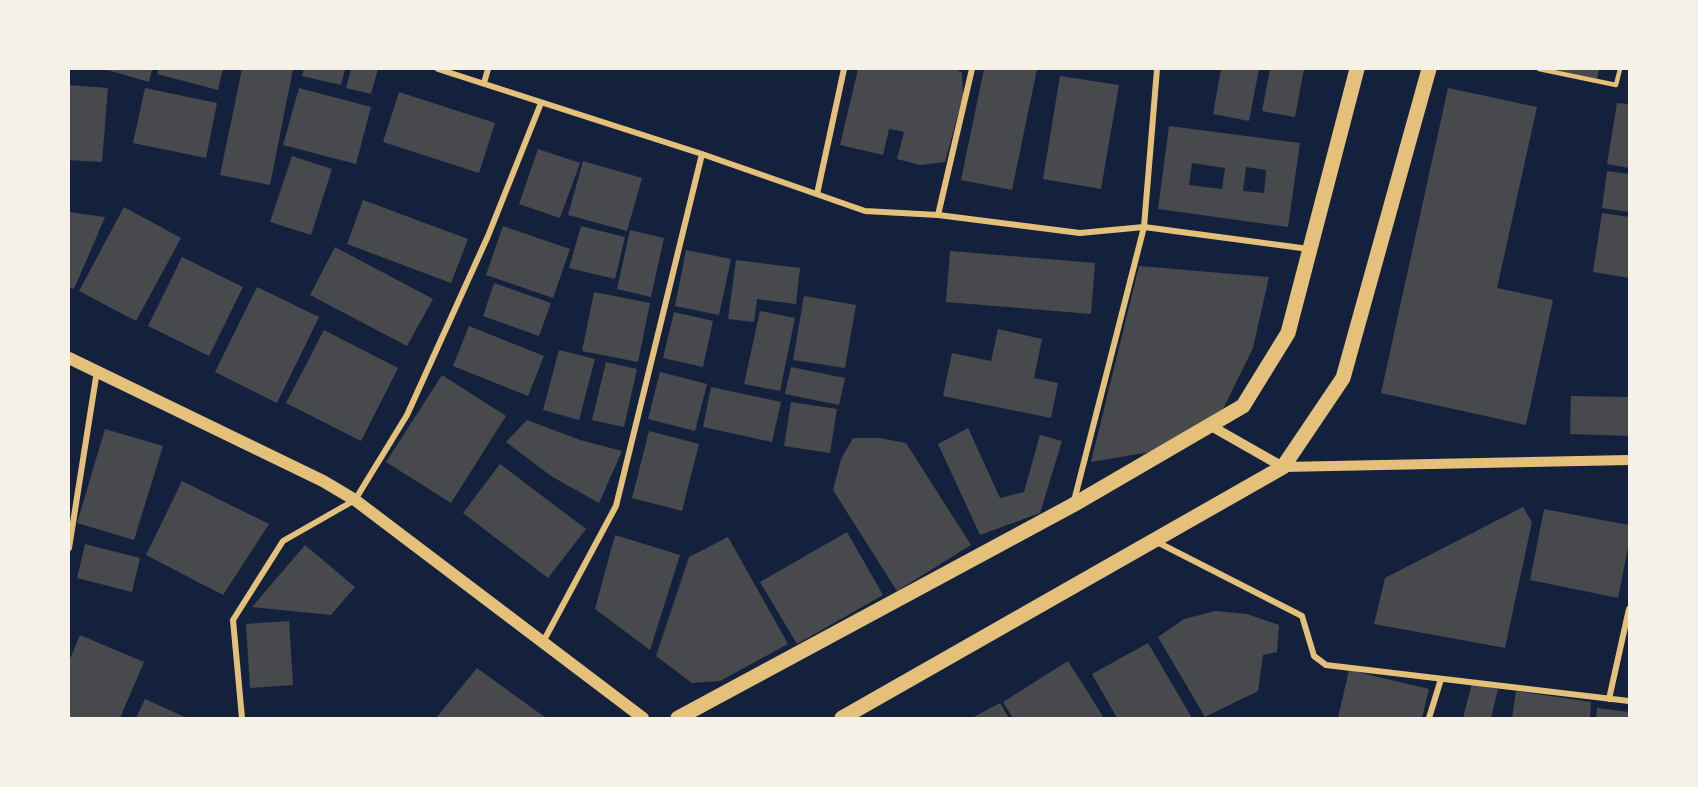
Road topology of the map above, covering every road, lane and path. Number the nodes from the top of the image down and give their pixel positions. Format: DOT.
graph roads {
  1 [pos="438,69"];
  2 [pos="488,69"];
  3 [pos="844,69"];
  4 [pos="972,69"];
  5 [pos="1157,69"];
  6 [pos="1357,69"];
  7 [pos="1429,69"];
  8 [pos="1539,69"];
  9 [pos="1620,69"];
  10 [pos="484,82"];
  11 [pos="541,103"];
  12 [pos="702,154"];
  13 [pos="817,194"];
  14 [pos="938,215"];
  15 [pos="1144,227"];
  16 [pos="1310,249"];
  17 [pos="69,358"];
  18 [pos="97,371"];
  19 [pos="1211,426"];
  20 [pos="1629,460"];
  21 [pos="1283,467"];
  22 [pos="355,500"];
  23 [pos="1074,505"];
  24 [pos="1155,540"];
  25 [pos="69,548"];
  26 [pos="1629,609"];
  27 [pos="543,642"];
  28 [pos="1441,679"];
  29 [pos="1609,699"];
  30 [pos="1629,701"];
  31 [pos="242,718"];
  32 [pos="643,718"];
  33 [pos="678,718"];
  34 [pos="842,718"];
  35 [pos="1429,718"];
  1 -- 10 [label="street"];
  2 -- 10 [label="street"];
  3 -- 13 [label="street"];
  4 -- 14 [label="street"];
  5 -- 15 [label="street"];
  6 -- 16 [label="main road"];
  7 -- 21 [label="main road"];
  8 -- 9 [label="lane"];
  10 -- 11 [label="street"];
  11 -- 12 [label="street"];
  11 -- 22 [label="street"];
  12 -- 13 [label="street"];
  12 -- 27 [label="street"];
  13 -- 14 [label="street"];
  14 -- 15 [label="street"];
  15 -- 16 [label="street"];
  15 -- 23 [label="street"];
  16 -- 19 [label="main road"];
  17 -- 18 [label="main road"];
  18 -- 22 [label="main road"];
  18 -- 25 [label="street"];
  19 -- 21 [label="street"];
  19 -- 23 [label="main road"];
  20 -- 21 [label="street"];
  21 -- 24 [label="main road"];
  22 -- 27 [label="main road"];
  22 -- 31 [label="street"];
  23 -- 33 [label="main road"];
  24 -- 28 [label="street"];
  24 -- 34 [label="main road"];
  26 -- 29 [label="street"];
  27 -- 32 [label="main road"];
  28 -- 29 [label="street"];
  28 -- 35 [label="street"];
  29 -- 30 [label="street"];
}
